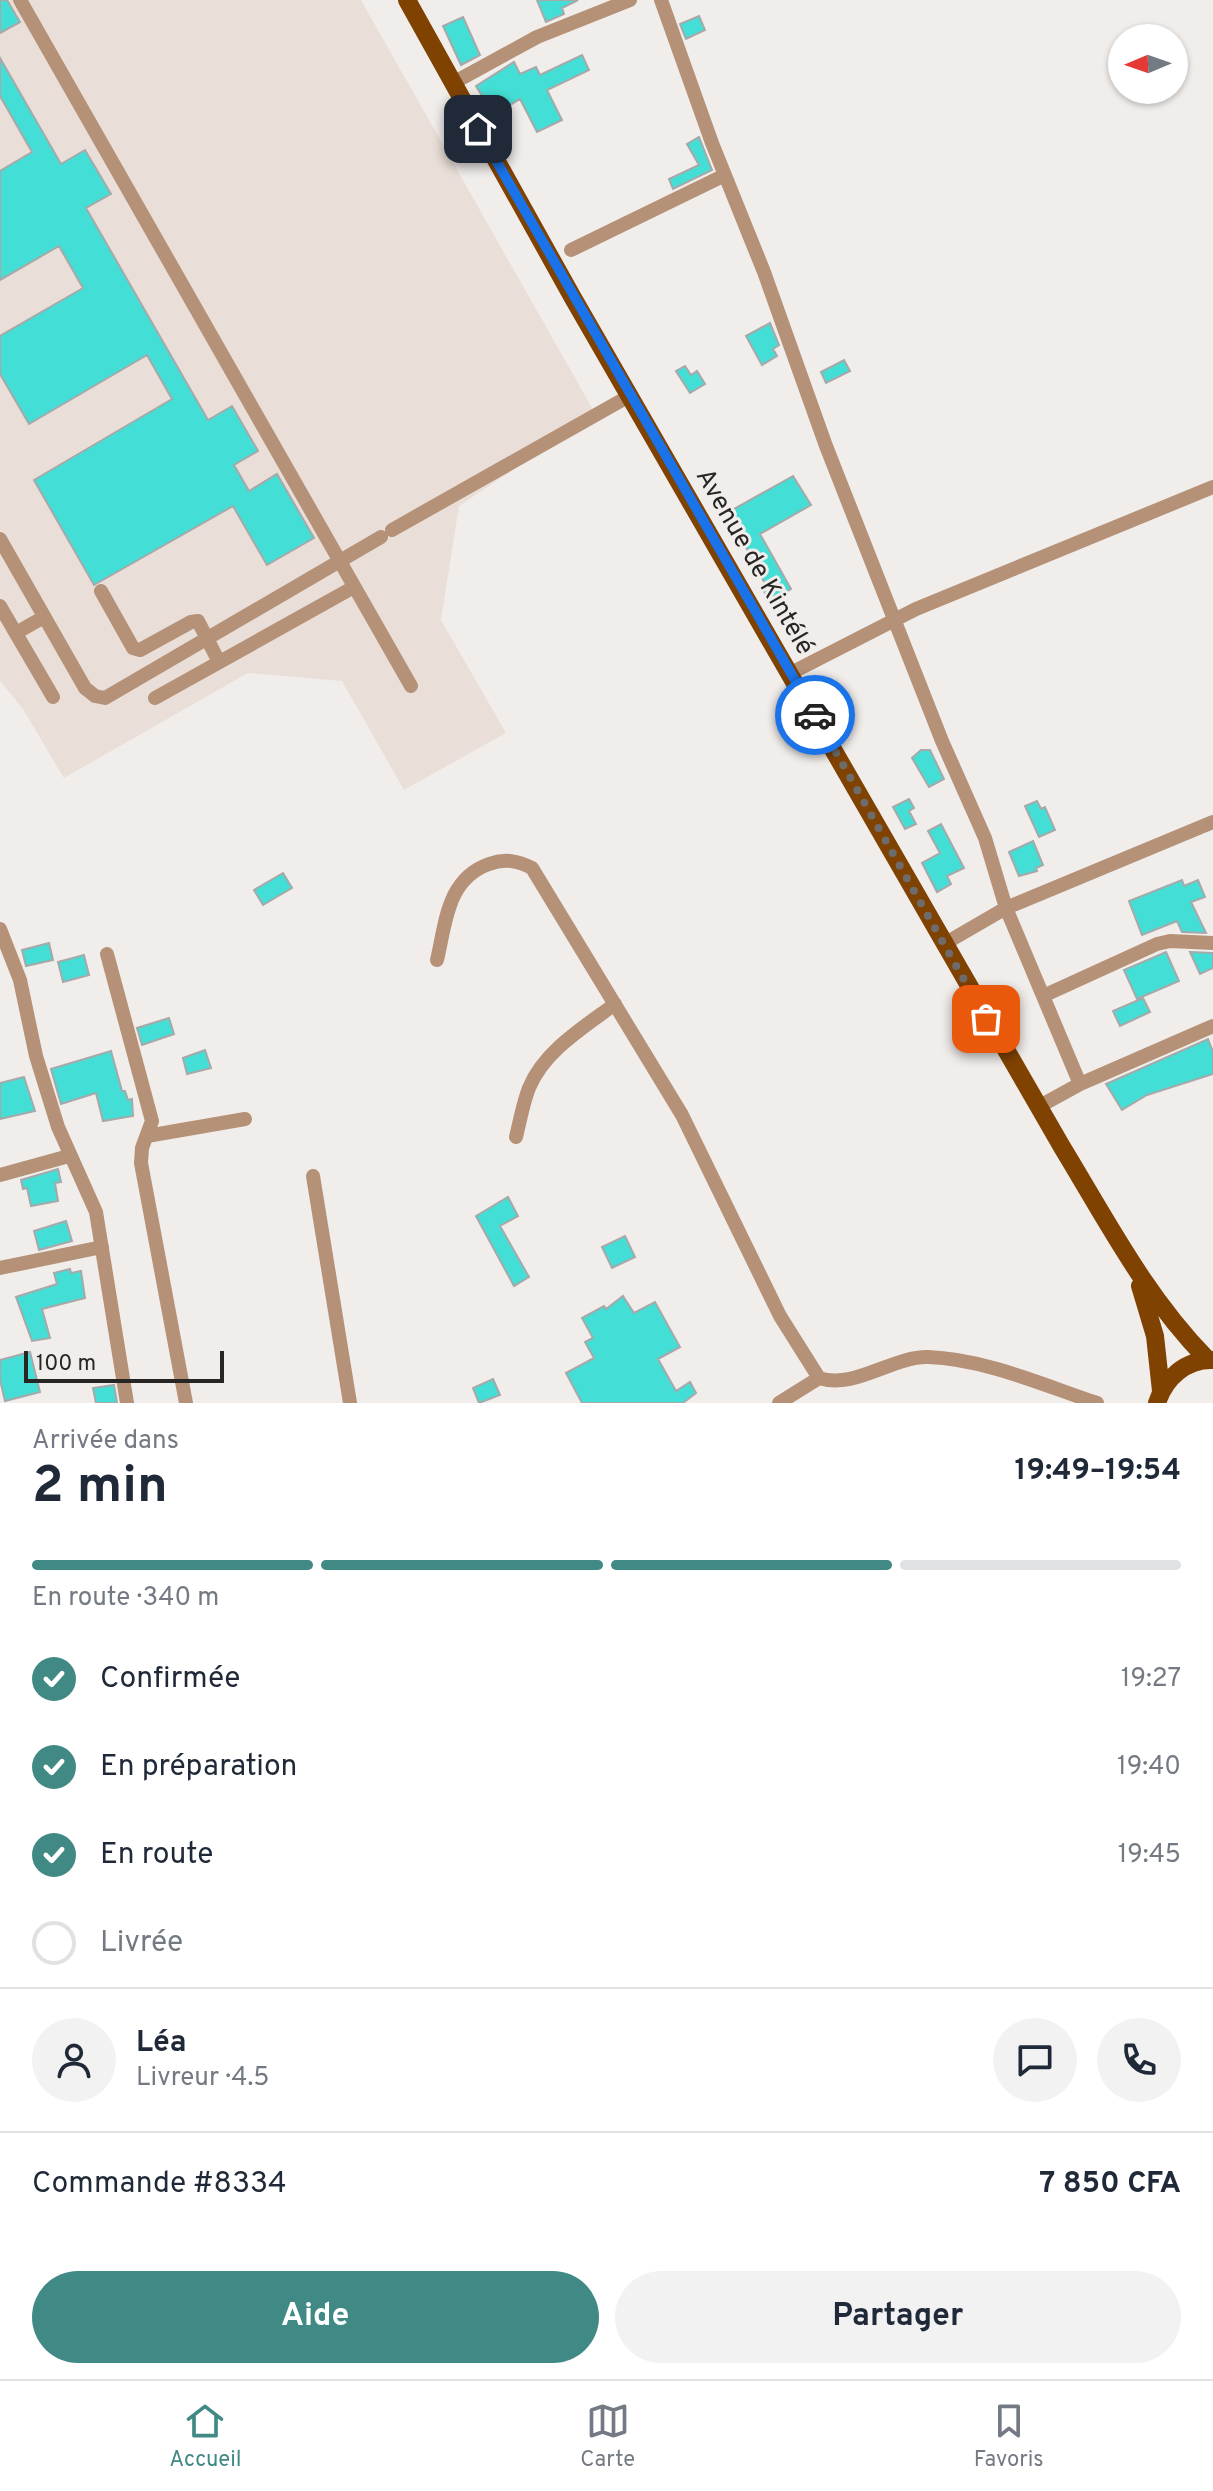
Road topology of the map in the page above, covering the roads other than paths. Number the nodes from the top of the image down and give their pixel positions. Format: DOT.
graph roads {
  1 [pos="20,0"];
  2 [pos="407,0"];
  3 [pos="630,0"];
  4 [pos="661,0"];
  5 [pos="453,83"];
  6 [pos="725,175"];
  7 [pos="571,250"];
  8 [pos="631,395"];
  9 [pos="1213,487"];
  10 [pos="0,539"];
  11 [pos="340,561"];
  12 [pos="354,587"];
  13 [pos="101,591"];
  14 [pos="0,606"];
  15 [pos="44,617"];
  16 [pos="895,619"];
  17 [pos="16,633"];
  18 [pos="207,638"];
  19 [pos="219,662"];
  20 [pos="791,673"];
  21 [pos="411,686"];
  22 [pos="53,697"];
  23 [pos="155,698"];
  24 [pos="1213,822"];
  25 [pos="1006,908"];
  26 [pos="0,929"];
  27 [pos="1213,943"];
  28 [pos="944,944"];
  29 [pos="107,954"];
  30 [pos="437,960"];
  31 [pos="1043,996"];
  32 [pos="615,1004"];
  33 [pos="1213,1026"];
  34 [pos="1080,1084"];
  35 [pos="1038,1107"];
  36 [pos="245,1119"];
  37 [pos="147,1136"];
  38 [pos="516,1137"];
  39 [pos="69,1156"];
  40 [pos="0,1175"];
  41 [pos="313,1176"];
  42 [pos="102,1247"];
  43 [pos="0,1268"];
  44 [pos="1136,1272"];
  45 [pos="1210,1360"];
  46 [pos="819,1378"];
  47 [pos="1159,1397"];
  48 [pos="127,1403"];
  49 [pos="186,1403"];
  50 [pos="350,1403"];
  51 [pos="779,1403"];
  52 [pos="1097,1403"];
  1 -- 11 [label="street"];
  2 -- 5 [label="main road, Avenue de Kintélé"];
  3 -- 5 [label="street"];
  4 -- 6 [label="street"];
  5 -- 8 [label="main road, Avenue de Kintélé"];
  6 -- 7 [label="street"];
  6 -- 16 [label="street"];
  8 -- 11 [label="street"];
  8 -- 20 [label="main road, Avenue de Kintélé"];
  9 -- 16 [label="street"];
  10 -- 15 [label="street"];
  11 -- 12 [label="street"];
  11 -- 18 [label="street"];
  12 -- 19 [label="street"];
  12 -- 21 [label="street"];
  13 -- 18 [label="street"];
  14 -- 17 [label="street"];
  15 -- 17 [label="street"];
  15 -- 18 [label="street"];
  16 -- 20 [label="street"];
  16 -- 25 [label="street"];
  17 -- 22 [label="street"];
  18 -- 19 [label="street"];
  19 -- 23 [label="street"];
  20 -- 28 [label="main road, Avenue de Kintélé"];
  24 -- 25 [label="street"];
  25 -- 28 [label="street"];
  25 -- 31 [label="street"];
  26 -- 39 [label="street"];
  27 -- 31 [label="street"];
  28 -- 35 [label="main road, Avenue de Kintélé"];
  29 -- 37 [label="street"];
  30 -- 32 [label="street"];
  31 -- 34 [label="street"];
  32 -- 38 [label="street"];
  32 -- 46 [label="street"];
  33 -- 34 [label="street"];
  34 -- 35 [label="street"];
  35 -- 44 [label="main road, Avenue de Kintélé"];
  36 -- 37 [label="street"];
  37 -- 49 [label="street"];
  39 -- 40 [label="street"];
  39 -- 42 [label="street"];
  41 -- 50 [label="street"];
  42 -- 43 [label="street"];
  42 -- 48 [label="street"];
  44 -- 45 [label="main road, Avenue de Kintélé"];
  44 -- 47 [label="main road, Avenue de Kintélé"];
  45 -- 47 [label="main road, Avenue de Kintélé"];
  46 -- 51 [label="street"];
  46 -- 52 [label="street"];
}
